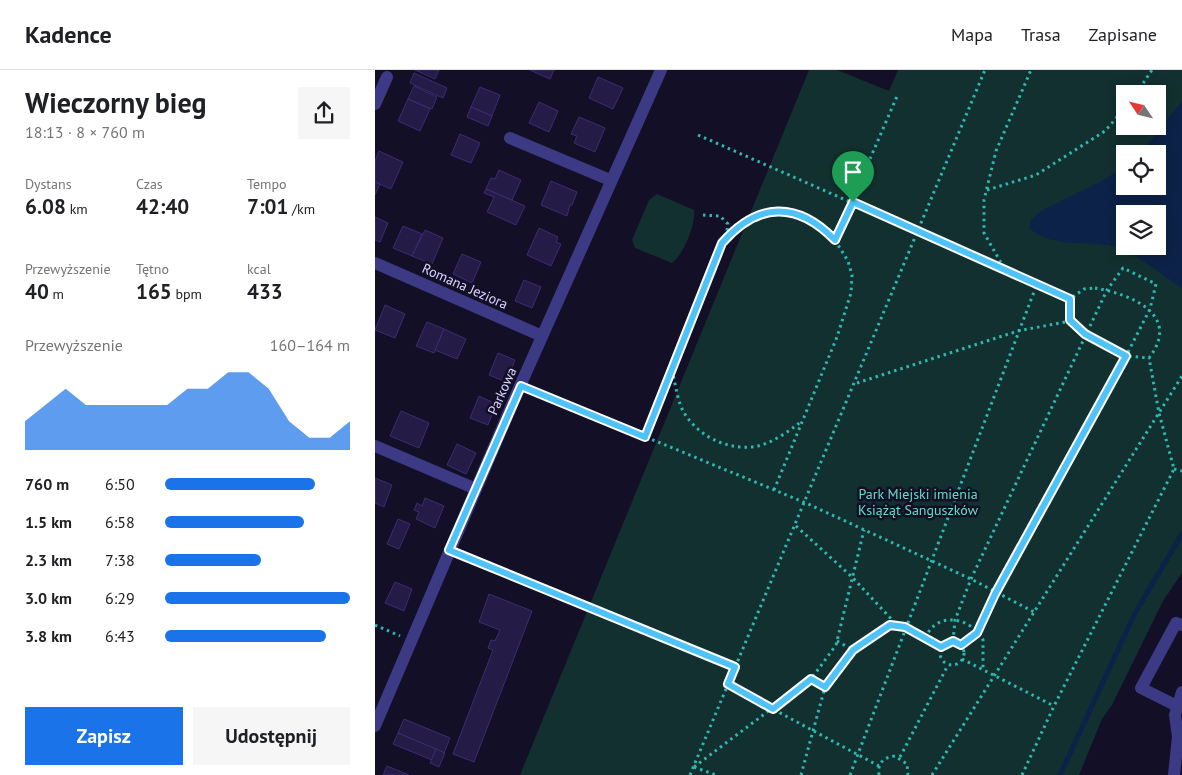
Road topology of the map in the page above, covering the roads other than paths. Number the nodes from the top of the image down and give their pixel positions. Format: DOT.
graph roads {
  1 [pos="661,70"];
  2 [pos="387,77"];
  3 [pos="375,104"];
  4 [pos="510,138"];
  5 [pos="610,180"];
  6 [pos="375,263"];
  7 [pos="542,336"];
  8 [pos="375,446"];
  9 [pos="476,489"];
  10 [pos="1182,625"];
  11 [pos="1182,692"];
  12 [pos="1177,706"];
  13 [pos="375,726"];
  14 [pos="1174,775"];
  1 -- 5 [label="street, Parkowa"];
  2 -- 3 [label="street"];
  4 -- 5 [label="street"];
  5 -- 7 [label="street, Parkowa"];
  6 -- 7 [label="street, Romana Jeziora"];
  7 -- 9 [label="street, Parkowa"];
  8 -- 9 [label="street"];
  9 -- 13 [label="street, Parkowa"];
  10 -- 12 [label="street"];
  11 -- 12 [label="street"];
  12 -- 14 [label="street"];
}
